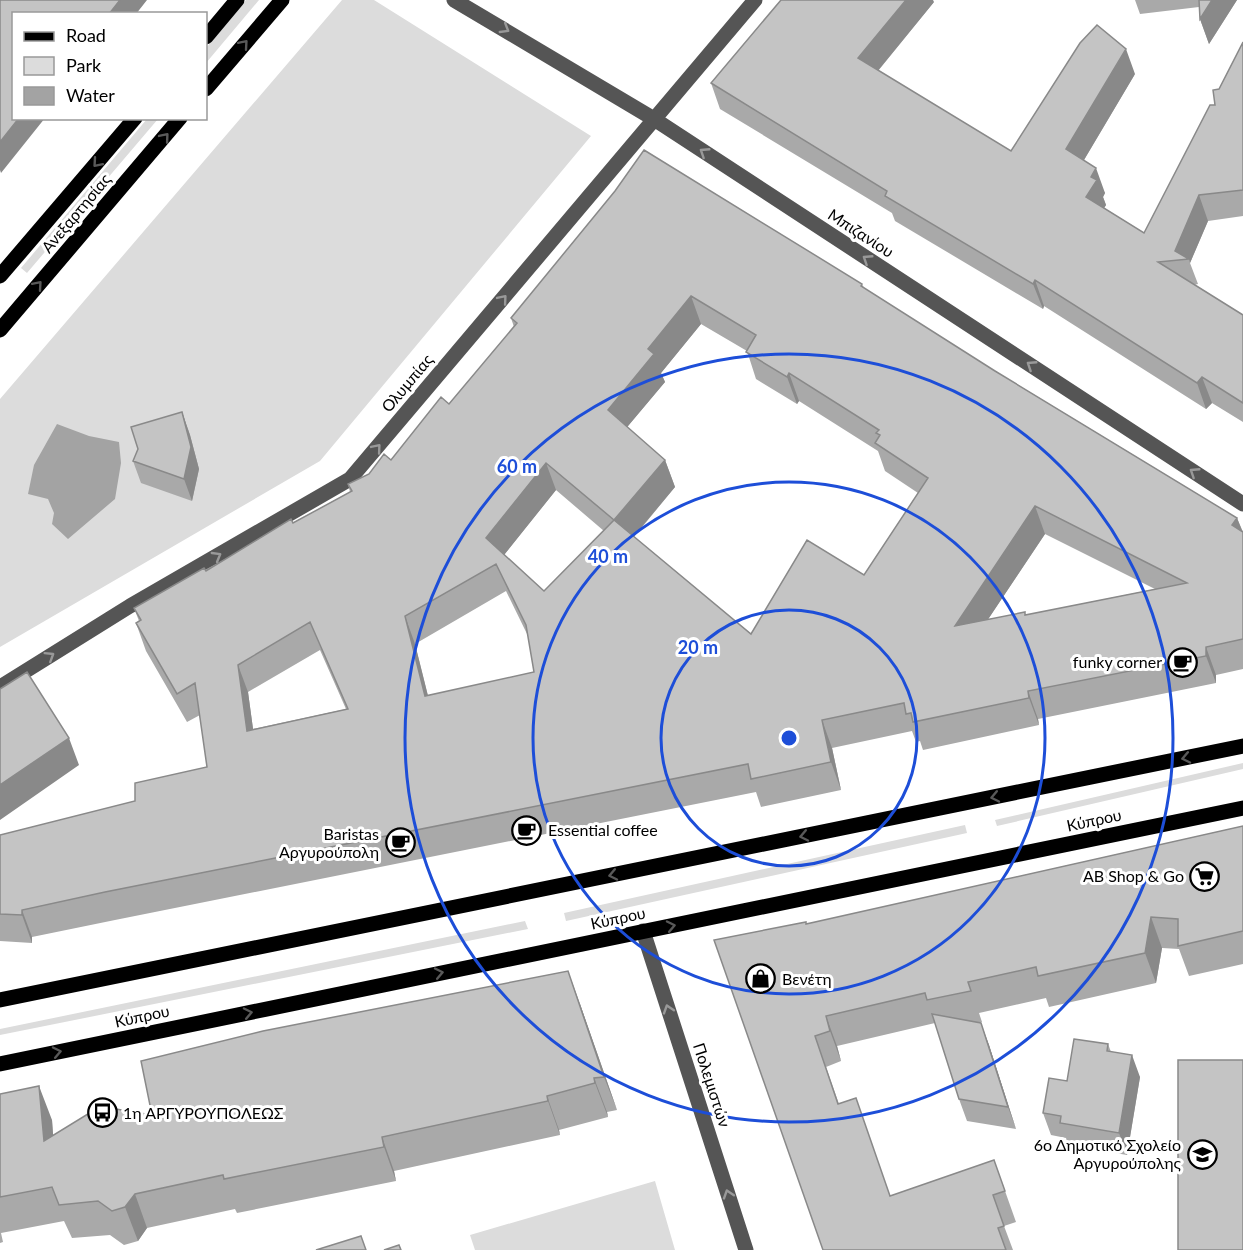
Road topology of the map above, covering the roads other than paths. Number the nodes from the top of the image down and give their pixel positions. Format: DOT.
graph roads {
  1 [pos="237,0"];
  2 [pos="282,0"];
  3 [pos="454,0"];
  4 [pos="755,0"];
  5 [pos="207,36"];
  6 [pos="207,88"];
  7 [pos="654,119"];
  8 [pos="133,120"];
  9 [pos="178,120"];
  10 [pos="0,276"];
  11 [pos="0,330"];
  12 [pos="1243,504"];
  13 [pos="0,687"];
  14 [pos="1243,746"];
  15 [pos="1243,808"];
  16 [pos="643,931"];
  17 [pos="0,1000"];
  18 [pos="0,1064"];
  19 [pos="746,1250"];
  1 -- 5 [label="main road"];
  6 -- 2 [label="main road, one-way"];
  3 -- 7 [label="street, Μπιζανίου, one-way"];
  4 -- 7 [label="street, Ολυμπίας"];
  12 -- 7 [label="street, Μπιζανίου, one-way"];
  13 -- 7 [label="street, Ολυμπίας, one-way"];
  8 -- 10 [label="main road, Ανεξαρτησίας, one-way"];
  11 -- 9 [label="main road, Ανεξαρτησίας, one-way"];
  14 -- 17 [label="main road, one-way"];
  16 -- 15 [label="main road, Κύπρου, one-way"];
  18 -- 16 [label="main road, Κύπρου, one-way"];
  19 -- 16 [label="street, Πολεμιστών, one-way"];
}
